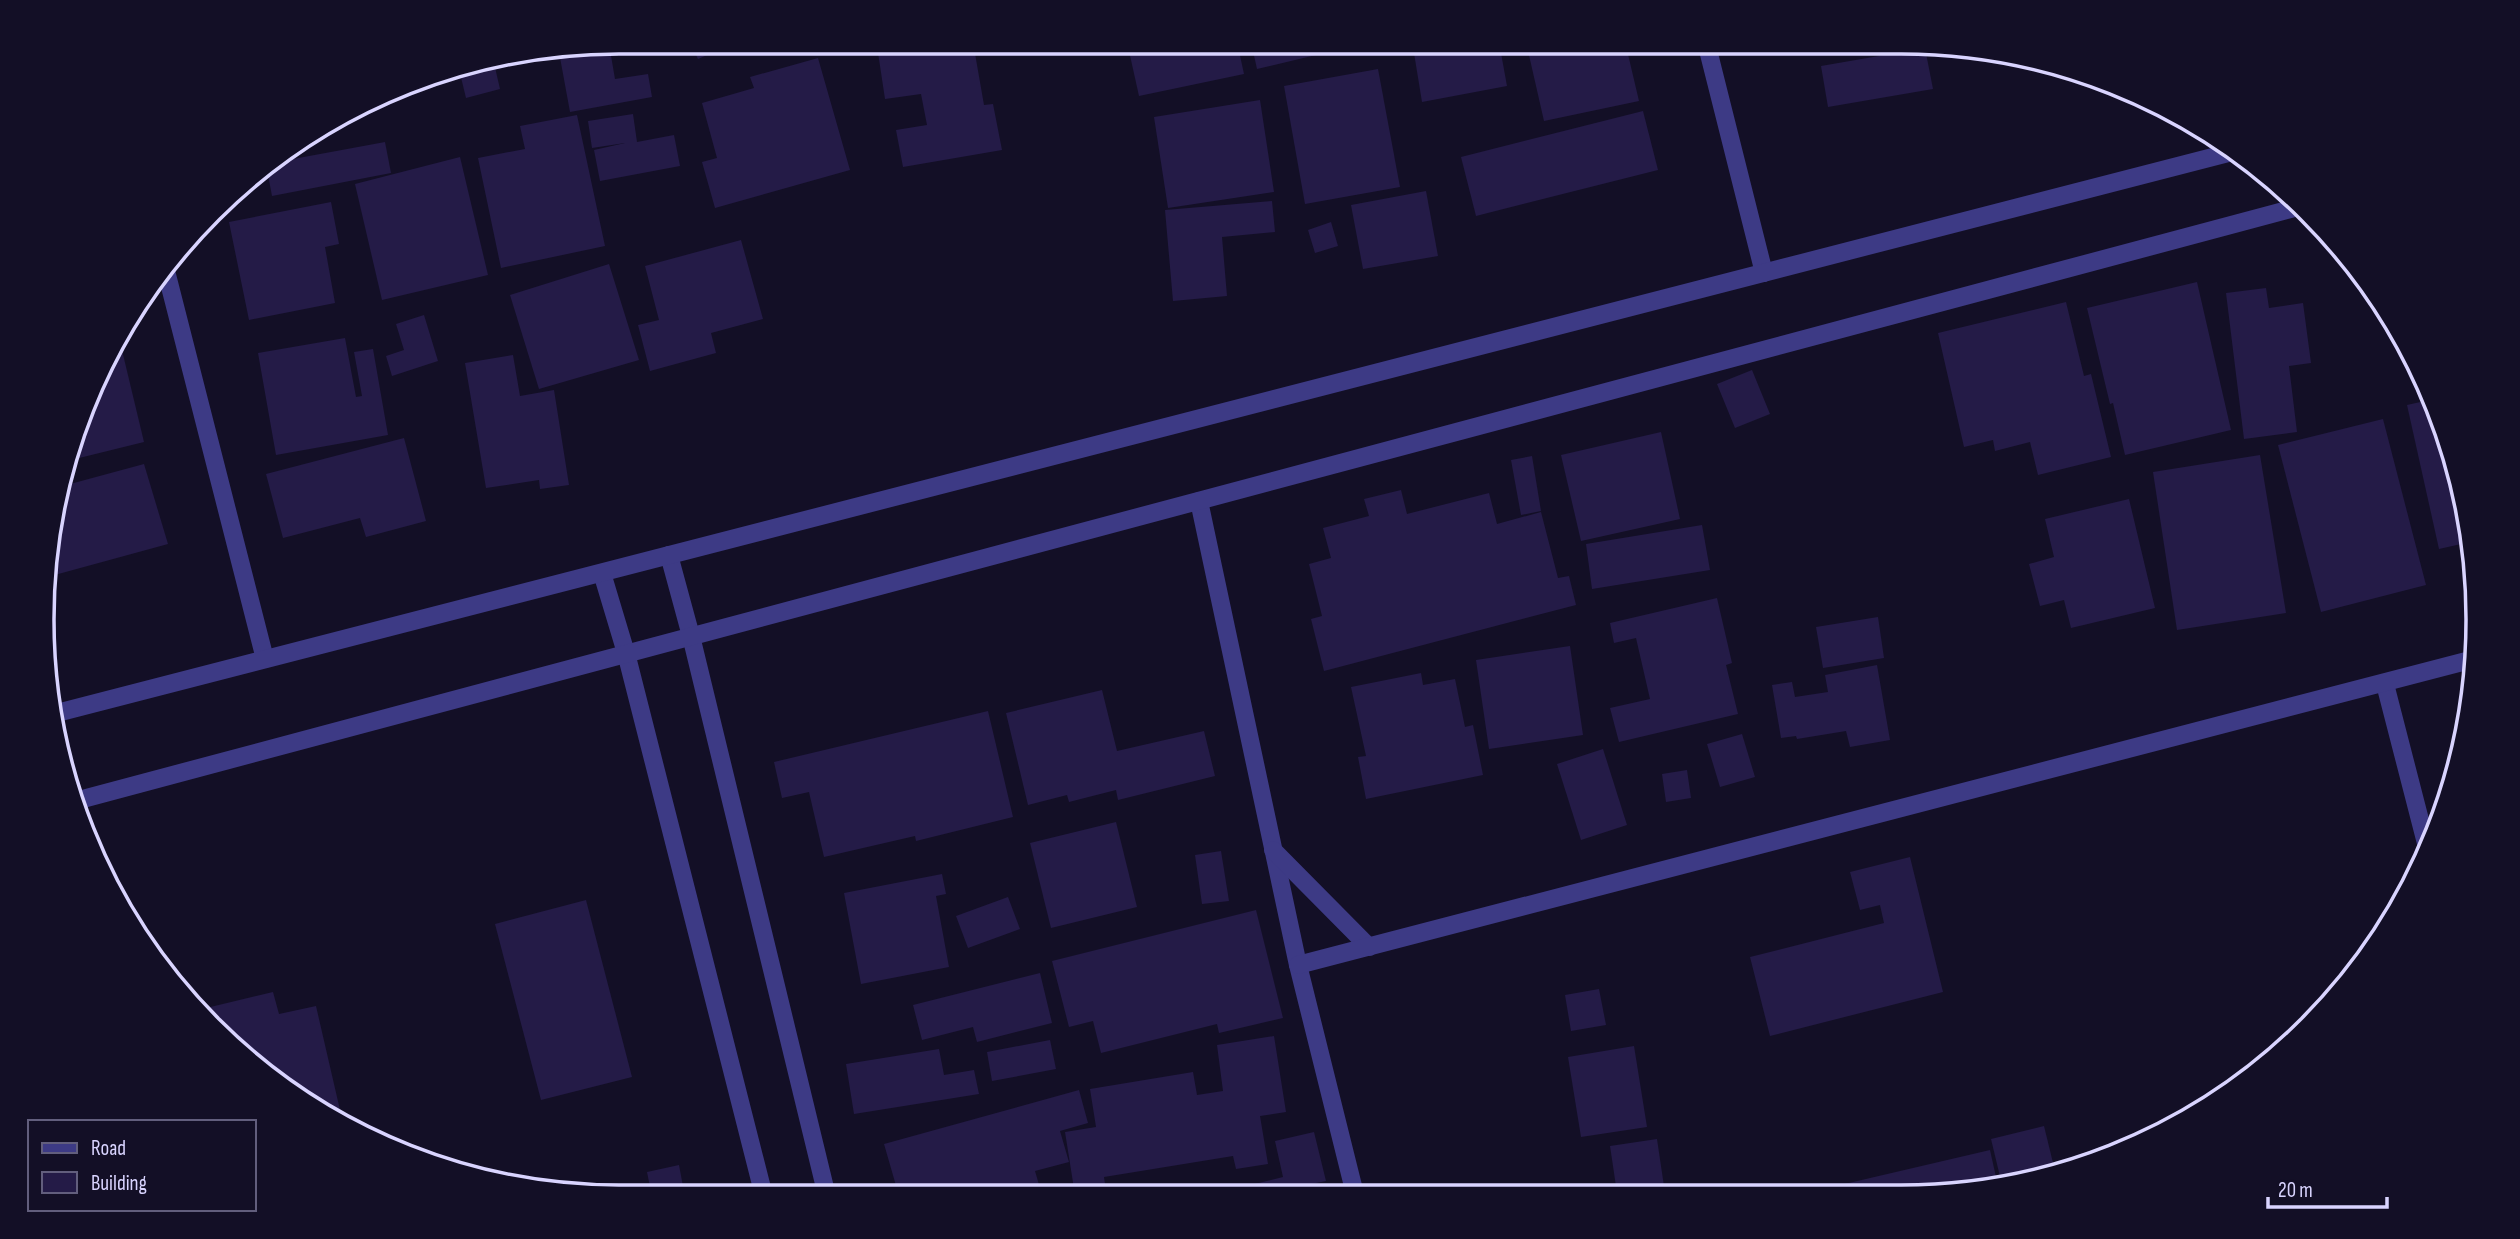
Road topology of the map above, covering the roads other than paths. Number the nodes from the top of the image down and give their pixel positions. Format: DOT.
graph roads {
  1 [pos="1709,54"];
  2 [pos="2222,155"];
  3 [pos="2289,210"];
  4 [pos="1764,273"];
  5 [pos="168,279"];
  6 [pos="1199,501"];
  7 [pos="670,555"];
  8 [pos="603,573"];
  9 [pos="691,636"];
  10 [pos="626,653"];
  11 [pos="265,659"];
  12 [pos="2464,662"];
  13 [pos="2385,684"];
  14 [pos="62,712"];
  15 [pos="83,799"];
  16 [pos="2424,834"];
  17 [pos="1273,849"];
  18 [pos="1369,947"];
  19 [pos="1298,965"];
  20 [pos="761,1185"];
  21 [pos="824,1185"];
  22 [pos="1353,1185"];
  1 -- 4 [label="street"];
  2 -- 4 [label="street"];
  3 -- 6 [label="street"];
  4 -- 7 [label="street"];
  5 -- 11 [label="street"];
  6 -- 9 [label="street"];
  6 -- 17 [label="street"];
  7 -- 8 [label="street"];
  7 -- 9 [label="street"];
  8 -- 10 [label="street"];
  8 -- 11 [label="street"];
  9 -- 10 [label="street"];
  9 -- 21 [label="street"];
  10 -- 15 [label="street"];
  10 -- 20 [label="street"];
  11 -- 14 [label="street"];
  12 -- 13 [label="street"];
  13 -- 16 [label="street"];
  13 -- 18 [label="street"];
  17 -- 18 [label="street"];
  17 -- 19 [label="street"];
  18 -- 19 [label="street"];
  19 -- 22 [label="street"];
}
